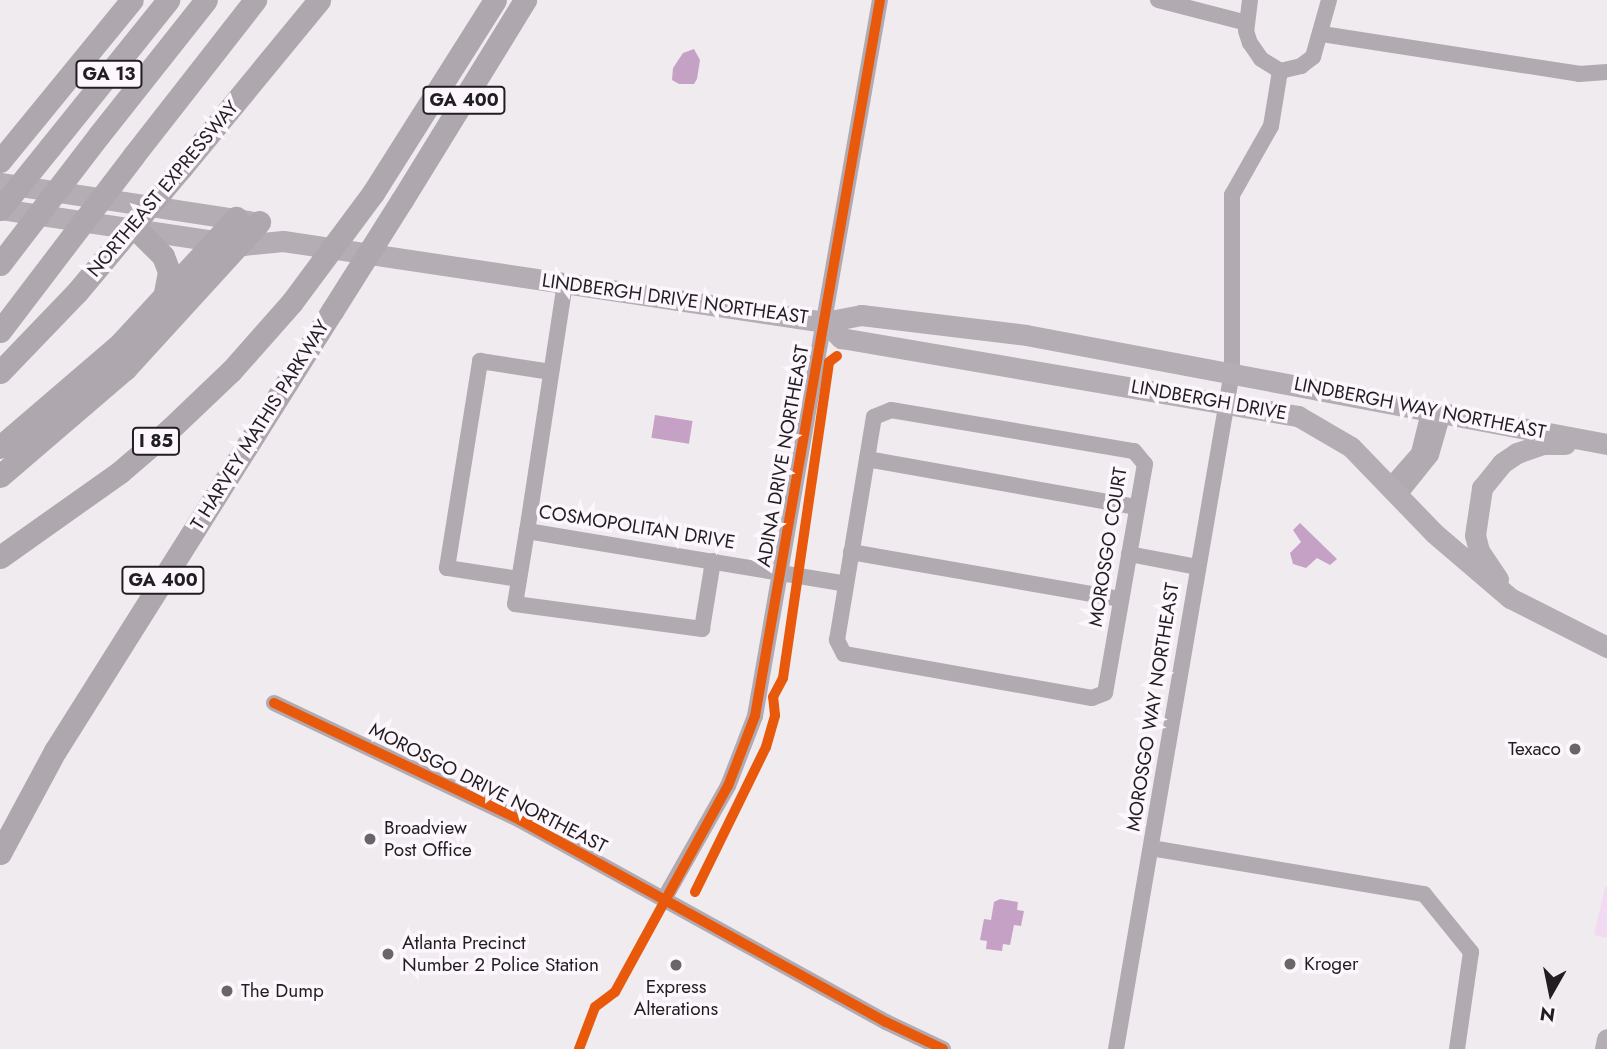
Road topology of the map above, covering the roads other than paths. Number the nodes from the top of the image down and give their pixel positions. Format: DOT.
graph roads {
  1 [pos="132,0"];
  2 [pos="168,0"];
  3 [pos="206,0"];
  4 [pos="255,0"];
  5 [pos="319,0"];
  6 [pos="495,0"];
  7 [pos="526,0"];
  8 [pos="880,0"];
  9 [pos="1158,0"];
  10 [pos="1251,0"];
  11 [pos="1329,0"];
  12 [pos="1247,23"];
  13 [pos="1322,34"];
  14 [pos="1280,71"];
  15 [pos="1607,72"];
  16 [pos="0,161"];
  17 [pos="0,183"];
  18 [pos="0,209"];
  19 [pos="236,218"];
  20 [pos="259,222"];
  21 [pos="134,227"];
  22 [pos="218,240"];
  23 [pos="283,241"];
  24 [pos="242,245"];
  25 [pos="0,264"];
  26 [pos="565,283"];
  27 [pos="163,298"];
  28 [pos="825,322"];
  29 [pos="0,331"];
  30 [pos="0,372"];
  31 [pos="551,372"];
  32 [pos="1232,372"];
  33 [pos="1227,401"];
  34 [pos="1437,409"];
  35 [pos="1599,444"];
  36 [pos="0,447"];
  37 [pos="867,459"];
  38 [pos="0,476"];
  39 [pos="1394,491"];
  40 [pos="1137,507"];
  41 [pos="527,531"];
  42 [pos="851,552"];
  43 [pos="1129,554"];
  44 [pos="0,557"];
  45 [pos="713,561"];
  46 [pos="1197,567"];
  47 [pos="781,572"];
  48 [pos="519,579"];
  49 [pos="846,584"];
  50 [pos="1121,599"];
  51 [pos="1525,609"];
  52 [pos="1607,647"];
  53 [pos="274,703"];
  54 [pos="1151,848"];
  55 [pos="0,853"];
  56 [pos="664,899"];
  57 [pos="1607,1039"];
  58 [pos="943,1049"];
  59 [pos="1116,1049"];
  60 [pos="1457,1049"];
  61 [pos="1605,1049"];
  1 -- 16 [label="highway, GA 13"];
  2 -- 18 [label="highway, GA 13, bridge"];
  3 -- 25 [label="highway, bridge"];
  4 -- 29 [label="highway, bridge"];
  5 -- 30 [label="highway, NORTHEAST EXPRESSWAY, bridge"];
  6 -- 44 [label="highway, I 85, bridge"];
  7 -- 55 [label="highway, T HARVEY MATHIS PARKWAY / GA 400, bridge"];
  8 -- 28 [label="street, ADINA DRIVE NORTHEAST"];
  9 -- 12 [label="street"];
  10 -- 12 [label="street"];
  11 -- 13 [label="street"];
  12 -- 14 [label="street"];
  13 -- 14 [label="street"];
  13 -- 15 [label="street"];
  14 -- 32 [label="street, MOROSGO WAY NORTHEAST"];
  17 -- 19 [label="main road, LINDBERGH DRIVE NORTHEAST"];
  18 -- 21 [label="main road, LINDBERGH DRIVE NORTHEAST"];
  19 -- 20 [label="main road, LINDBERGH DRIVE NORTHEAST"];
  19 -- 22 [label="highway"];
  20 -- 23 [label="main road, LINDBERGH DRIVE NORTHEAST"];
  20 -- 24 [label="highway"];
  21 -- 22 [label="main road, LINDBERGH DRIVE NORTHEAST"];
  21 -- 27 [label="highway"];
  22 -- 24 [label="main road, LINDBERGH DRIVE NORTHEAST"];
  22 -- 27 [label="highway"];
  23 -- 24 [label="main road, LINDBERGH DRIVE NORTHEAST"];
  23 -- 26 [label="main road, LINDBERGH DRIVE NORTHEAST"];
  24 -- 38 [label="highway"];
  26 -- 28 [label="main road, LINDBERGH DRIVE NORTHEAST"];
  26 -- 31 [label="street, COSMOPOLITAN DRIVE"];
  27 -- 36 [label="highway"];
  28 -- 32 [label="main road, LINDBERGH DRIVE NORTHEAST"];
  28 -- 33 [label="main road, LINDBERGH DRIVE"];
  28 -- 47 [label="street, ADINA DRIVE NORTHEAST"];
  31 -- 41 [label="street, COSMOPOLITAN DRIVE"];
  31 -- 48 [label="street"];
  32 -- 33 [label="street, MOROSGO WAY NORTHEAST"];
  32 -- 34 [label="main road, LINDBERGH WAY NORTHEAST"];
  33 -- 39 [label="main road, LINDBERGH DRIVE"];
  33 -- 46 [label="street, MOROSGO WAY NORTHEAST"];
  34 -- 35 [label="main road, LINDBERGH WAY NORTHEAST"];
  34 -- 39 [label="street"];
  35 -- 51 [label="main road"];
  37 -- 40 [label="street"];
  37 -- 40 [label="street, MOROSGO COURT"];
  37 -- 42 [label="street, MOROSGO COURT"];
  39 -- 51 [label="main road, LINDBERGH DRIVE"];
  40 -- 43 [label="street, MOROSGO COURT"];
  41 -- 45 [label="street, COSMOPOLITAN DRIVE"];
  41 -- 48 [label="street"];
  42 -- 49 [label="street, MOROSGO COURT"];
  42 -- 50 [label="street"];
  43 -- 46 [label="street"];
  43 -- 50 [label="street, MOROSGO COURT"];
  45 -- 47 [label="street, COSMOPOLITAN DRIVE"];
  45 -- 48 [label="street"];
  46 -- 54 [label="street, MOROSGO WAY NORTHEAST"];
  47 -- 49 [label="street, COSMOPOLITAN DRIVE"];
  47 -- 56 [label="street, ADINA DRIVE NORTHEAST"];
  49 -- 50 [label="street, MOROSGO COURT"];
  51 -- 52 [label="main road, LINDBERGH DRIVE"];
  53 -- 56 [label="street, MOROSGO DRIVE NORTHEAST"];
  54 -- 59 [label="street, MOROSGO WAY NORTHEAST"];
  54 -- 60 [label="street"];
  56 -- 58 [label="street, MOROSGO DRIVE NORTHEAST"];
  57 -- 61 [label="main road"];
}
